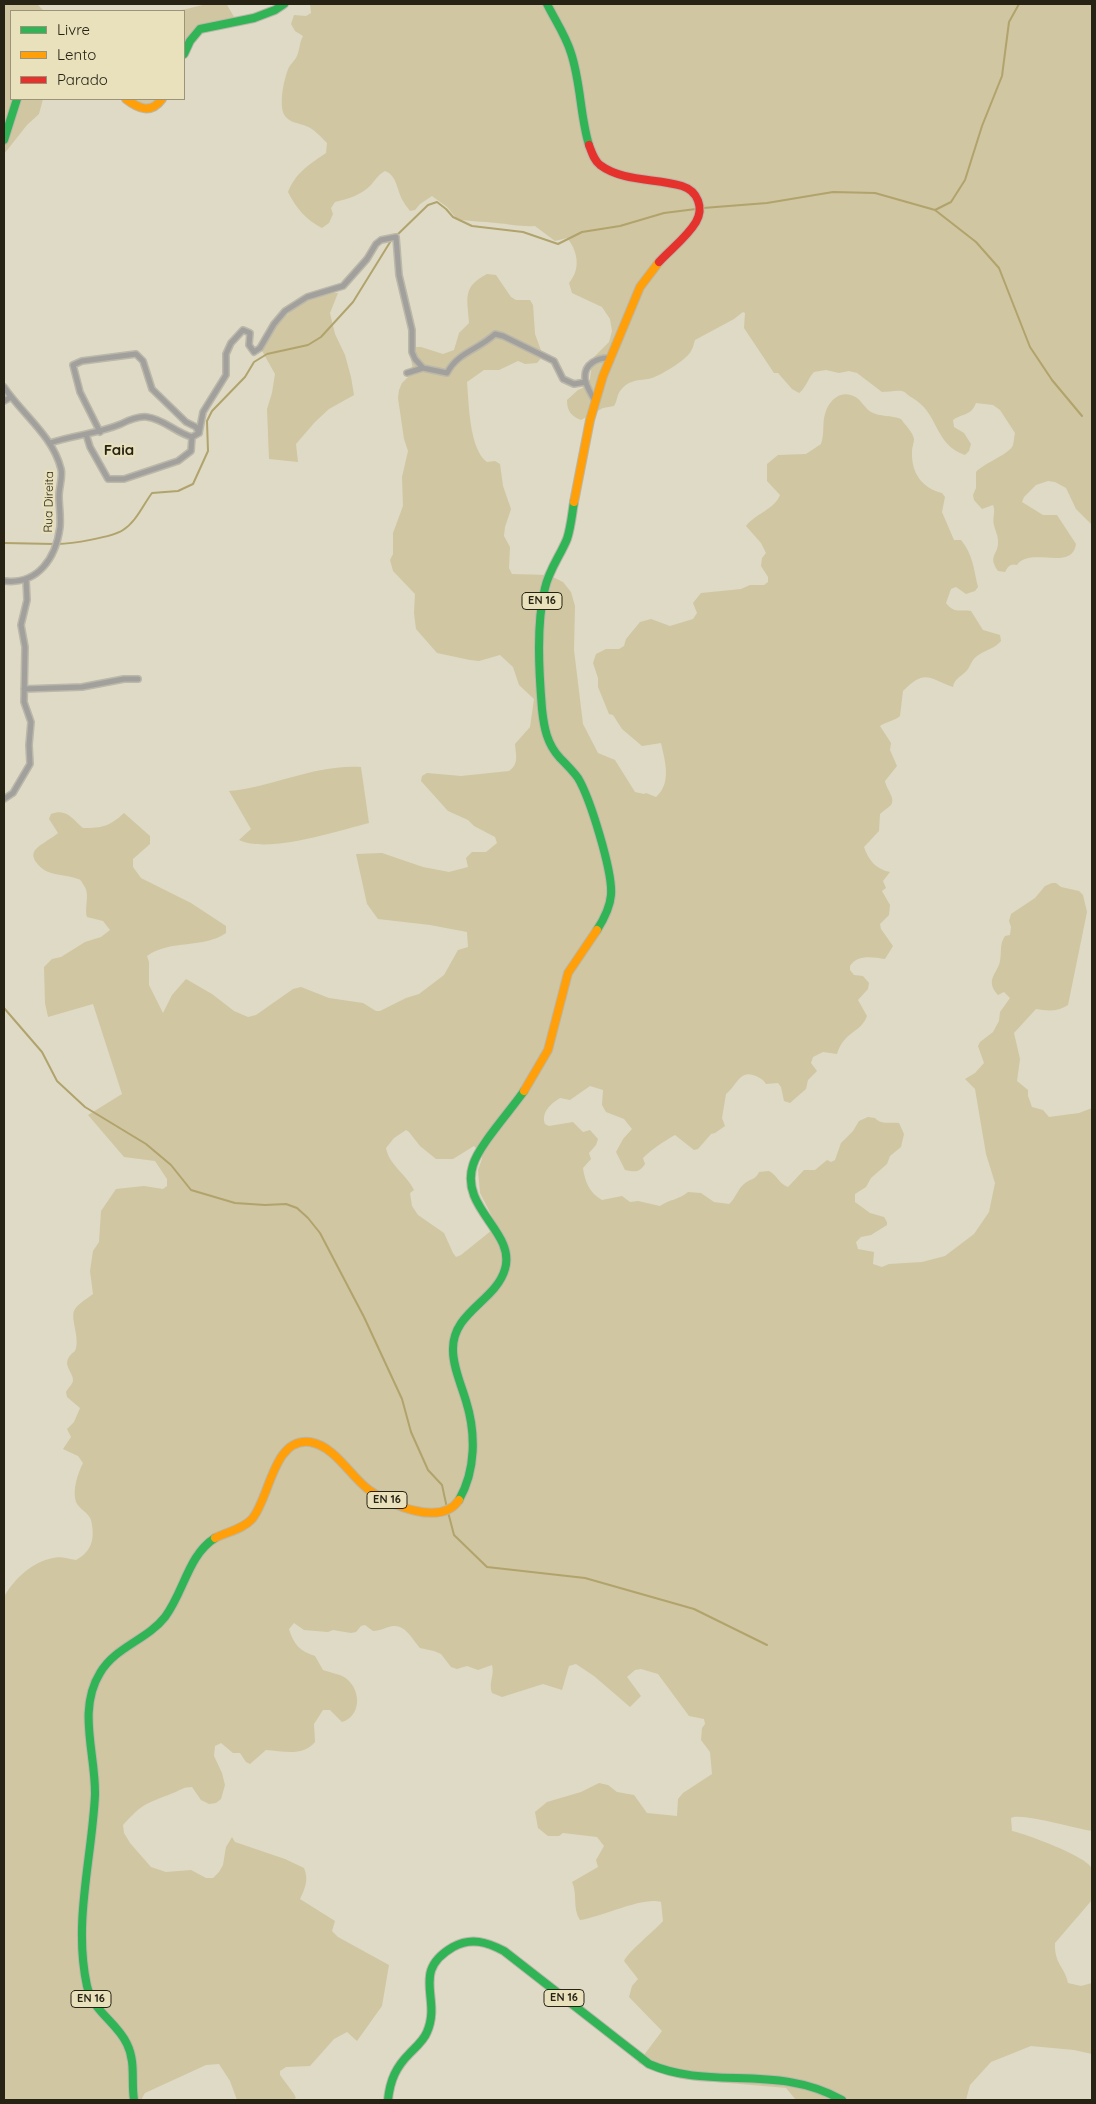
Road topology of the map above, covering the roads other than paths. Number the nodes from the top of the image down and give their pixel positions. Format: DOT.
graph roads {
  1 [pos="284,4"];
  2 [pos="547,4"];
  3 [pos="185,52"];
  4 [pos="17,100"];
  5 [pos="127,100"];
  6 [pos="161,100"];
  7 [pos="4,140"];
  8 [pos="610,358"];
  9 [pos="423,368"];
  10 [pos="407,373"];
  11 [pos="586,382"];
  12 [pos="4,387"];
  13 [pos="11,397"];
  14 [pos="4,401"];
  15 [pos="595,402"];
  16 [pos="100,432"];
  17 [pos="199,433"];
  18 [pos="86,434"];
  19 [pos="192,437"];
  20 [pos="50,444"];
  21 [pos="26,579"];
  22 [pos="4,581"];
  23 [pos="138,679"];
  24 [pos="24,688"];
  25 [pos="4,799"];
  26 [pos="134,2100"];
  27 [pos="388,2100"];
  28 [pos="842,2100"];
  1 -- 3 [label="main road"];
  2 -- 8 [label="main road, EN 16"];
  4 -- 7 [label="main road"];
  5 -- 6 [label="main road"];
  8 -- 11 [label="street"];
  8 -- 15 [label="main road, EN 16"];
  9 -- 10 [label="street"];
  9 -- 11 [label="street"];
  9 -- 17 [label="street"];
  11 -- 15 [label="street"];
  12 -- 13 [label="street, Rua Direita"];
  13 -- 14 [label="street"];
  13 -- 20 [label="street, Rua Direita"];
  15 -- 26 [label="main road, EN 16"];
  16 -- 17 [label="street"];
  16 -- 18 [label="street"];
  16 -- 19 [label="street"];
  17 -- 19 [label="street"];
  18 -- 19 [label="street"];
  18 -- 20 [label="street"];
  20 -- 21 [label="street, Rua Direita"];
  21 -- 22 [label="street"];
  21 -- 24 [label="street"];
  23 -- 24 [label="street"];
  24 -- 25 [label="street"];
  27 -- 28 [label="main road, EN 16"];
}
